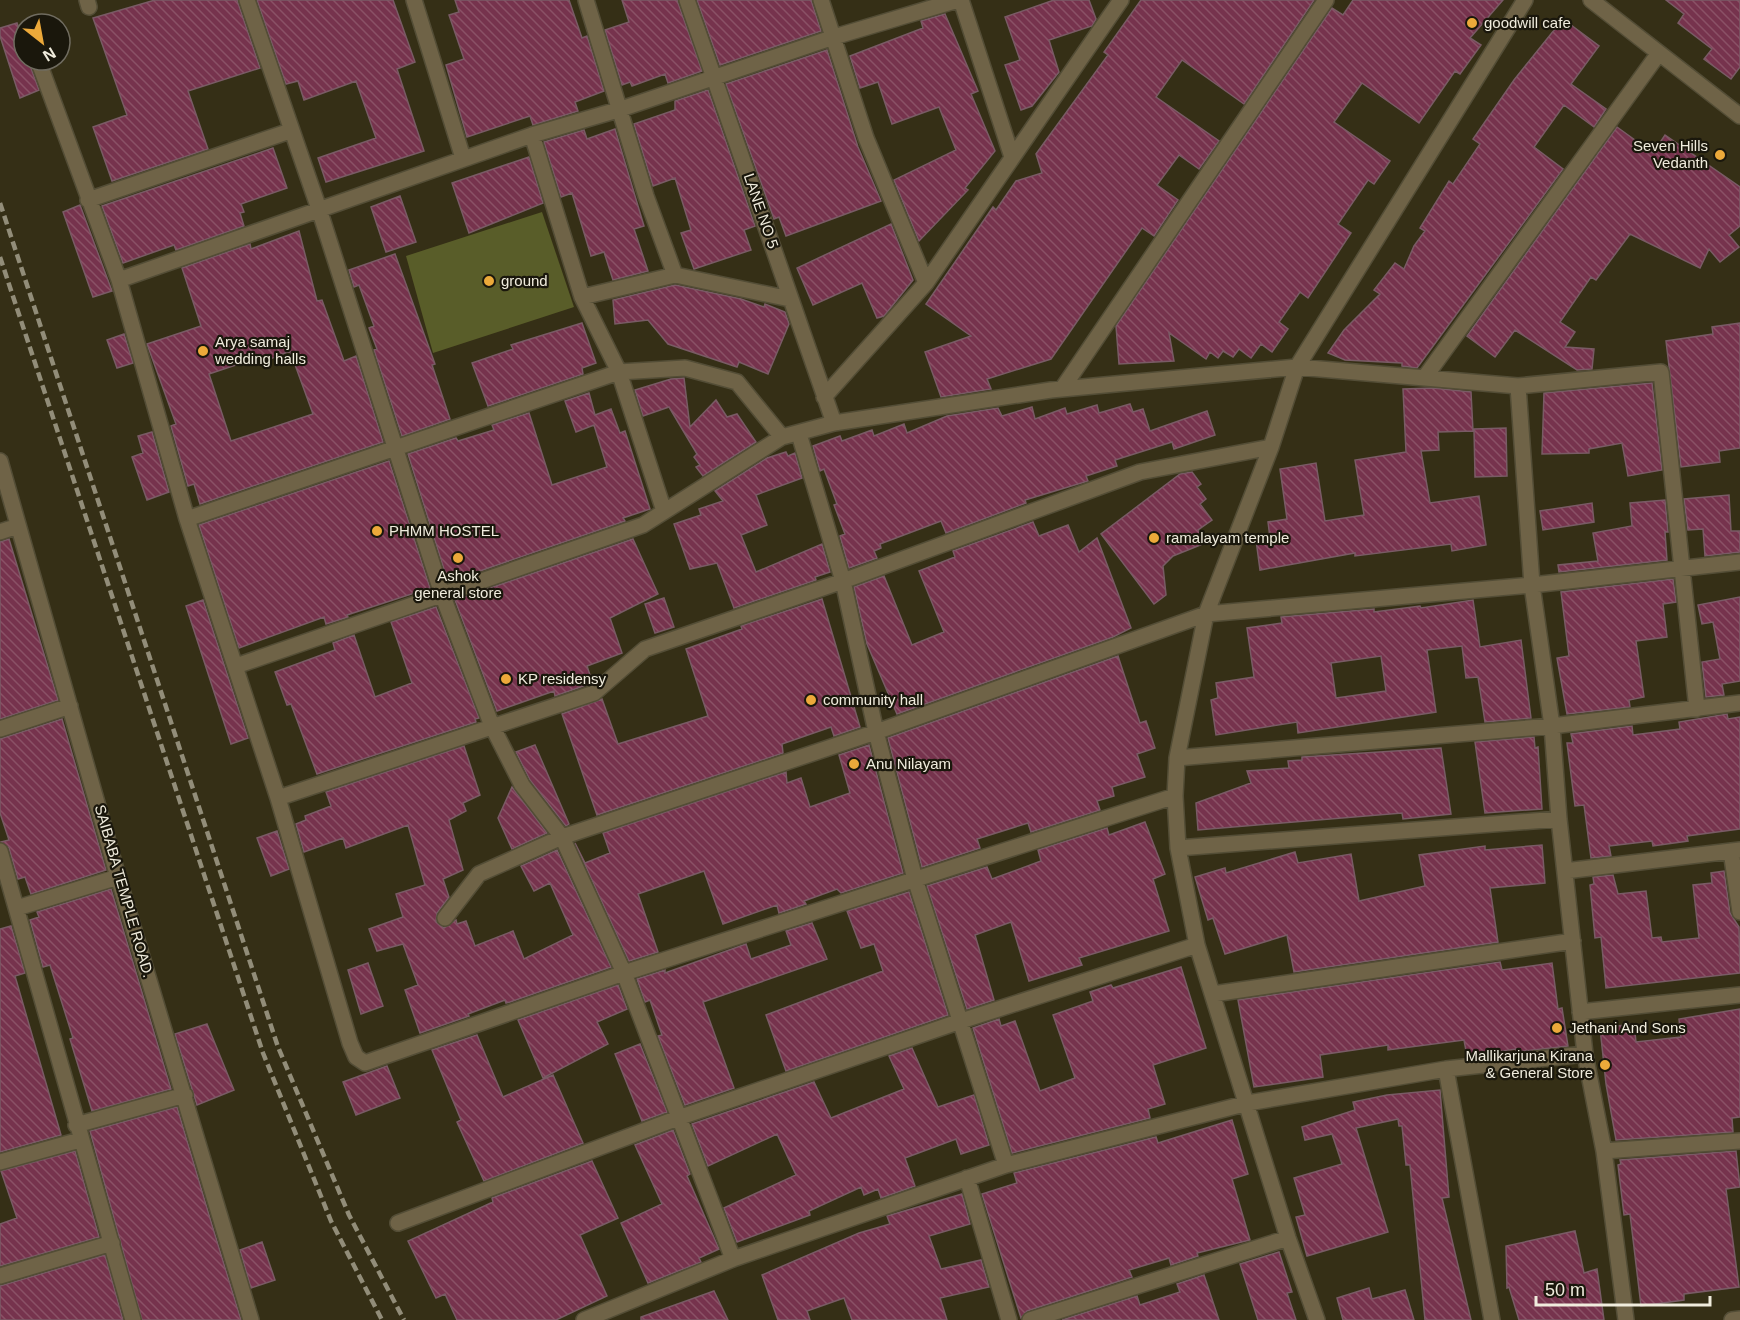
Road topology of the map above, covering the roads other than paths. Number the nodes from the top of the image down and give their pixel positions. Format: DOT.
graph roads {
  1 [pos="247,0"];
  2 [pos="414,0"];
  3 [pos="586,0"];
  4 [pos="687,0"];
  5 [pos="821,0"];
  6 [pos="960,0"];
  7 [pos="1326,0"];
  8 [pos="1526,0"];
  9 [pos="1591,0"];
  10 [pos="1115,4"];
  11 [pos="834,37"];
  12 [pos="1659,53"];
  13 [pos="42,72"];
  14 [pos="715,78"];
  15 [pos="621,109"];
  16 [pos="1740,116"];
  17 [pos="290,131"];
  18 [pos="532,135"];
  19 [pos="1012,157"];
  20 [pos="464,158"];
  21 [pos="88,200"];
  22 [pos="319,209"];
  23 [pos="675,275"];
  24 [pos="118,280"];
  25 [pos="926,283"];
  26 [pos="582,297"];
  27 [pos="790,299"];
  28 [pos="1297,367"];
  29 [pos="619,372"];
  30 [pos="1425,377"];
  31 [pos="1518,386"];
  32 [pos="1062,389"];
  33 [pos="825,398"];
  34 [pos="834,423"];
  35 [pos="799,434"];
  36 [pos="782,437"];
  37 [pos="1270,447"];
  38 [pos="395,449"];
  39 [pos="0,461"];
  40 [pos="664,511"];
  41 [pos="188,519"];
  42 [pos="18,526"];
  43 [pos="0,532"];
  44 [pos="1740,562"];
  45 [pos="1683,568"];
  46 [pos="843,581"];
  47 [pos="1532,585"];
  48 [pos="442,594"];
  49 [pos="1206,614"];
  50 [pos="236,666"];
  51 [pos="1740,703"];
  52 [pos="70,706"];
  53 [pos="1697,709"];
  54 [pos="492,726"];
  55 [pos="1552,726"];
  56 [pos="0,729"];
  57 [pos="876,732"];
  58 [pos="1177,758"];
  59 [pos="1175,796"];
  60 [pos="278,798"];
  61 [pos="1559,819"];
  62 [pos="562,837"];
  63 [pos="1178,848"];
  64 [pos="1735,850"];
  65 [pos="0,851"];
  66 [pos="1565,871"];
  67 [pos="118,877"];
  68 [pos="915,879"];
  69 [pos="17,908"];
  70 [pos="1740,912"];
  71 [pos="445,918"];
  72 [pos="1573,941"];
  73 [pos="1197,945"];
  74 [pos="624,973"];
  75 [pos="1213,994"];
  76 [pos="1740,995"];
  77 [pos="1580,1012"];
  78 [pos="958,1022"];
  79 [pos="1584,1054"];
  80 [pos="1446,1069"];
  81 [pos="185,1095"];
  82 [pos="1248,1102"];
  83 [pos="678,1118"];
  84 [pos="78,1133"];
  85 [pos="1740,1141"];
  86 [pos="1604,1151"];
  87 [pos="0,1162"];
  88 [pos="1006,1165"];
  89 [pos="967,1178"];
  90 [pos="398,1223"];
  91 [pos="1288,1238"];
  92 [pos="112,1243"];
  93 [pos="733,1259"];
  94 [pos="0,1276"];
  95 [pos="1740,1319"];
  96 [pos="133,1320"];
  97 [pos="251,1320"];
  98 [pos="584,1320"];
  99 [pos="1009,1320"];
  100 [pos="1030,1320"];
  101 [pos="1317,1320"];
  102 [pos="1492,1320"];
  103 [pos="1626,1320"];
  104 [pos="1731,1320"];
  1 -- 17 [label="street"];
  2 -- 20 [label="street"];
  3 -- 15 [label="street"];
  4 -- 14 [label="street, LANE NO 5"];
  5 -- 11 [label="street"];
  6 -- 11 [label="street"];
  6 -- 19 [label="street"];
  7 -- 32 [label="street"];
  8 -- 28 [label="street"];
  9 -- 12 [label="street"];
  10 -- 19 [label="street"];
  11 -- 14 [label="street"];
  11 -- 25 [label="street"];
  12 -- 16 [label="street"];
  12 -- 30 [label="street"];
  13 -- 21 [label="street"];
  14 -- 15 [label="street"];
  14 -- 27 [label="street, LANE NO 5"];
  15 -- 18 [label="street"];
  15 -- 23 [label="street"];
  17 -- 21 [label="street"];
  17 -- 22 [label="street"];
  18 -- 20 [label="street"];
  18 -- 26 [label="street"];
  19 -- 25 [label="street"];
  20 -- 22 [label="street"];
  21 -- 24 [label="street"];
  22 -- 24 [label="street"];
  22 -- 38 [label="street"];
  23 -- 26 [label="street"];
  23 -- 27 [label="street"];
  24 -- 41 [label="street"];
  25 -- 33 [label="street"];
  26 -- 29 [label="street"];
  27 -- 33 [label="street, LANE NO 5"];
  28 -- 30 [label="street"];
  28 -- 32 [label="street"];
  28 -- 37 [label="street"];
  29 -- 36 [label="street"];
  29 -- 38 [label="street"];
  29 -- 40 [label="street"];
  30 -- 31 [label="street"];
  31 -- 45 [label="street"];
  31 -- 47 [label="street"];
  32 -- 34 [label="street"];
  33 -- 34 [label="street, LANE NO 5"];
  34 -- 35 [label="street"];
  35 -- 36 [label="street"];
  35 -- 46 [label="street"];
  36 -- 40 [label="street"];
  37 -- 46 [label="street"];
  37 -- 49 [label="street"];
  38 -- 41 [label="street"];
  38 -- 48 [label="street"];
  39 -- 42 [label="street, SAIBABA TEMPLE ROAD."];
  40 -- 48 [label="street"];
  41 -- 50 [label="street"];
  42 -- 43 [label="street"];
  42 -- 52 [label="street, SAIBABA TEMPLE ROAD."];
  44 -- 45 [label="street"];
  45 -- 47 [label="street"];
  45 -- 53 [label="street"];
  46 -- 54 [label="street"];
  46 -- 57 [label="street"];
  47 -- 49 [label="street"];
  47 -- 55 [label="street"];
  48 -- 50 [label="street"];
  48 -- 54 [label="street"];
  49 -- 57 [label="street"];
  49 -- 58 [label="street"];
  50 -- 60 [label="street"];
  51 -- 53 [label="street"];
  52 -- 56 [label="street"];
  52 -- 67 [label="street, SAIBABA TEMPLE ROAD."];
  53 -- 55 [label="street"];
  54 -- 60 [label="street"];
  54 -- 62 [label="street"];
  55 -- 58 [label="street"];
  55 -- 61 [label="street"];
  57 -- 62 [label="street"];
  57 -- 68 [label="street"];
  58 -- 59 [label="street"];
  59 -- 63 [label="street"];
  59 -- 68 [label="street"];
  60 -- 74 [label="street"];
  61 -- 63 [label="street"];
  61 -- 66 [label="street"];
  62 -- 71 [label="street"];
  62 -- 74 [label="street"];
  63 -- 73 [label="street"];
  64 -- 66 [label="street"];
  64 -- 70 [label="street"];
  65 -- 69 [label="street"];
  66 -- 72 [label="street"];
  67 -- 69 [label="street"];
  67 -- 81 [label="street, SAIBABA TEMPLE ROAD."];
  68 -- 74 [label="street"];
  68 -- 78 [label="street"];
  69 -- 84 [label="street"];
  72 -- 75 [label="street"];
  72 -- 77 [label="street"];
  73 -- 75 [label="street"];
  73 -- 78 [label="street"];
  74 -- 83 [label="street"];
  75 -- 82 [label="street"];
  76 -- 77 [label="street"];
  77 -- 79 [label="street"];
  78 -- 83 [label="street"];
  78 -- 88 [label="street"];
  79 -- 80 [label="street"];
  79 -- 86 [label="street"];
  80 -- 82 [label="street"];
  80 -- 102 [label="street"];
  81 -- 84 [label="street"];
  81 -- 97 [label="street, SAIBABA TEMPLE ROAD."];
  82 -- 88 [label="street"];
  82 -- 91 [label="street"];
  83 -- 90 [label="street"];
  83 -- 93 [label="street"];
  84 -- 87 [label="street"];
  84 -- 92 [label="street"];
  85 -- 86 [label="street"];
  86 -- 103 [label="street"];
  88 -- 89 [label="street"];
  89 -- 93 [label="street"];
  89 -- 99 [label="street"];
  91 -- 100 [label="street"];
  91 -- 101 [label="street"];
  92 -- 94 [label="street"];
  92 -- 96 [label="street"];
  93 -- 98 [label="street"];
  95 -- 104 [label="street"];
}
